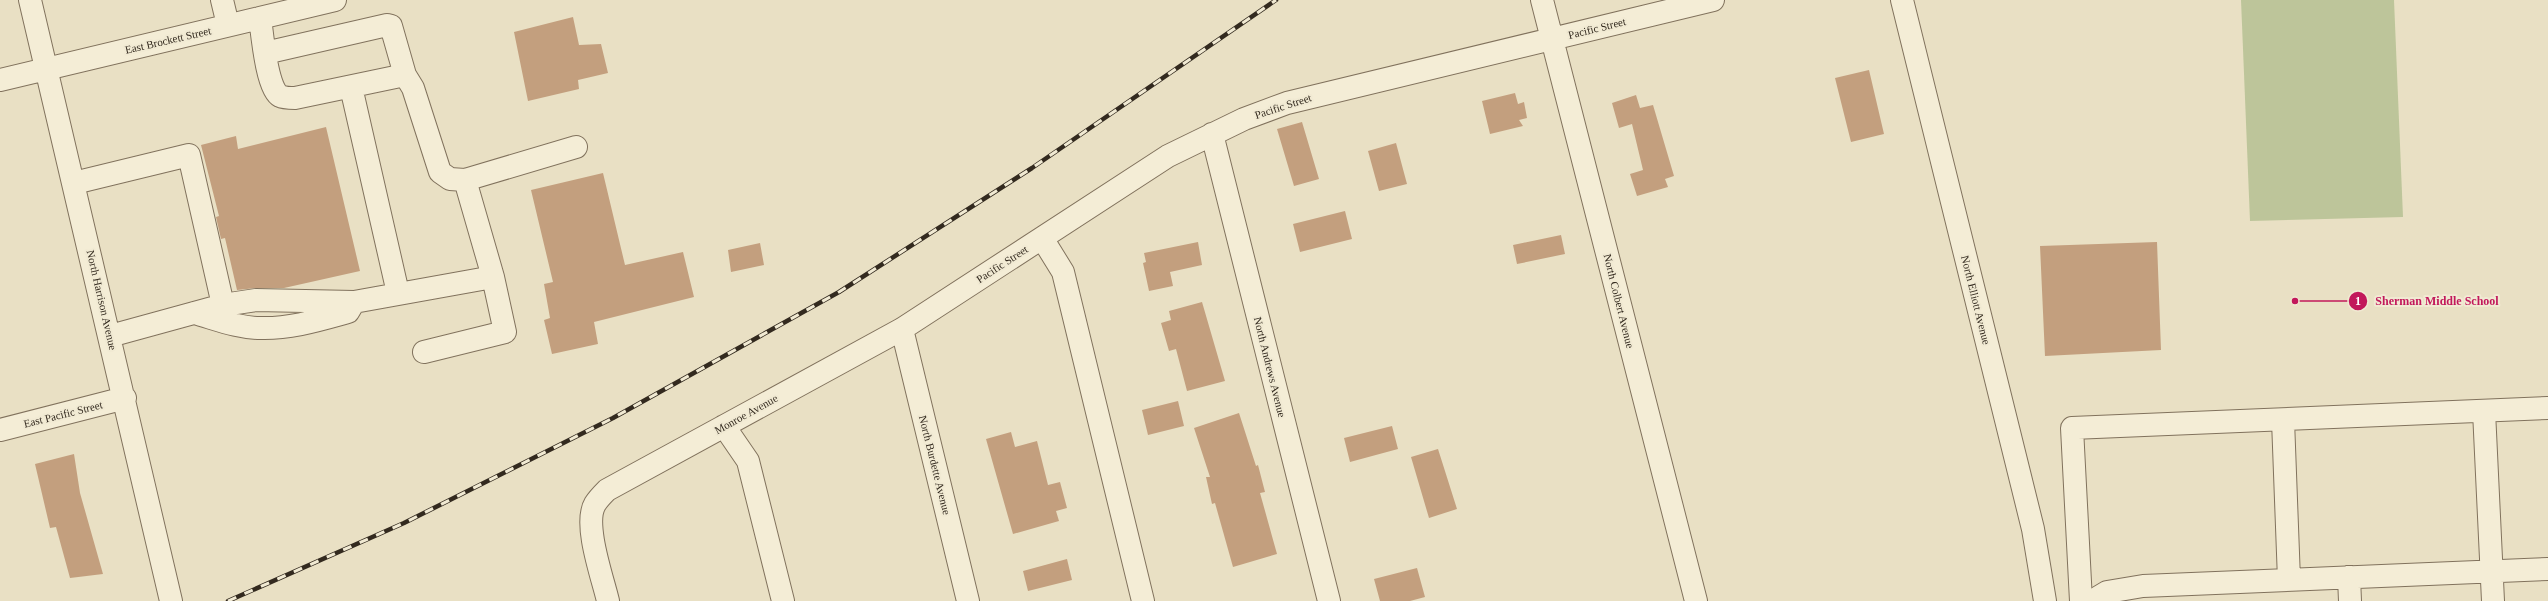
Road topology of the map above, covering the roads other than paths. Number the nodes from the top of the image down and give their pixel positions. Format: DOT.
graph roads {
  1 [pos="30,0"];
  2 [pos="222,0"];
  3 [pos="335,0"];
  4 [pos="1542,0"];
  5 [pos="1713,0"];
  6 [pos="1902,0"];
  7 [pos="260,18"];
  8 [pos="228,25"];
  9 [pos="1552,39"];
  10 [pos="265,53"];
  11 [pos="46,69"];
  12 [pos="405,75"];
  13 [pos="0,80"];
  14 [pos="351,87"];
  15 [pos="1212,134"];
  16 [pos="576,148"];
  17 [pos="465,180"];
  18 [pos="74,183"];
  19 [pos="1042,238"];
  20 [pos="493,277"];
  21 [pos="398,293"];
  22 [pos="354,302"];
  23 [pos="223,305"];
  24 [pos="194,313"];
  25 [pos="902,329"];
  26 [pos="110,336"];
  27 [pos="424,352"];
  28 [pos="125,398"];
  29 [pos="2548,408"];
  30 [pos="2484,411"];
  31 [pos="2282,420"];
  32 [pos="724,426"];
  33 [pos="0,430"];
  34 [pos="2548,569"];
  35 [pos="2492,571"];
  36 [pos="2349,577"];
  37 [pos="2289,580"];
  38 [pos="171,601"];
  39 [pos="608,601"];
  40 [pos="783,601"];
  41 [pos="968,601"];
  42 [pos="1143,601"];
  43 [pos="1329,601"];
  44 [pos="1696,601"];
  45 [pos="2045,601"];
  46 [pos="2081,601"];
  47 [pos="2092,601"];
  48 [pos="2350,601"];
  49 [pos="2493,601"];
  1 -- 11 [label="street, North Harrison Avenue"];
  2 -- 8 [label="street"];
  3 -- 7 [label="street, East Brockett Street"];
  4 -- 9 [label="street, North Colbert Avenue"];
  5 -- 9 [label="street, Pacific Street"];
  6 -- 45 [label="street, North Elliott Avenue"];
  7 -- 8 [label="street, East Brockett Street"];
  7 -- 10 [label="street"];
  8 -- 11 [label="street, East Brockett Street"];
  9 -- 15 [label="street, Pacific Street"];
  9 -- 44 [label="street, North Colbert Avenue"];
  10 -- 12 [label="street"];
  10 -- 14 [label="street"];
  11 -- 13 [label="street, East Brockett Street"];
  11 -- 18 [label="street, North Harrison Avenue"];
  12 -- 14 [label="street"];
  12 -- 17 [label="street"];
  14 -- 21 [label="street"];
  15 -- 19 [label="street, Pacific Street"];
  15 -- 43 [label="street, North Andrews Avenue"];
  16 -- 17 [label="street"];
  17 -- 20 [label="street"];
  18 -- 23 [label="street"];
  18 -- 26 [label="street, North Harrison Avenue"];
  19 -- 25 [label="street, Pacific Street"];
  19 -- 42 [label="street"];
  20 -- 21 [label="street"];
  20 -- 27 [label="street"];
  21 -- 22 [label="street"];
  22 -- 23 [label="street"];
  22 -- 24 [label="street"];
  23 -- 24 [label="street"];
  24 -- 26 [label="street"];
  25 -- 32 [label="street, Monroe Avenue"];
  25 -- 41 [label="street, North Burdette Avenue"];
  26 -- 28 [label="street, North Harrison Avenue"];
  28 -- 33 [label="street, East Pacific Street"];
  28 -- 38 [label="street, North Harrison Avenue"];
  29 -- 30 [label="street"];
  30 -- 31 [label="street"];
  30 -- 35 [label="street"];
  31 -- 37 [label="street"];
  31 -- 46 [label="street"];
  32 -- 39 [label="street, Monroe Avenue"];
  32 -- 40 [label="street"];
  34 -- 35 [label="street"];
  35 -- 36 [label="street"];
  35 -- 49 [label="street"];
  36 -- 37 [label="street"];
  36 -- 48 [label="street"];
  37 -- 47 [label="street"];
}
